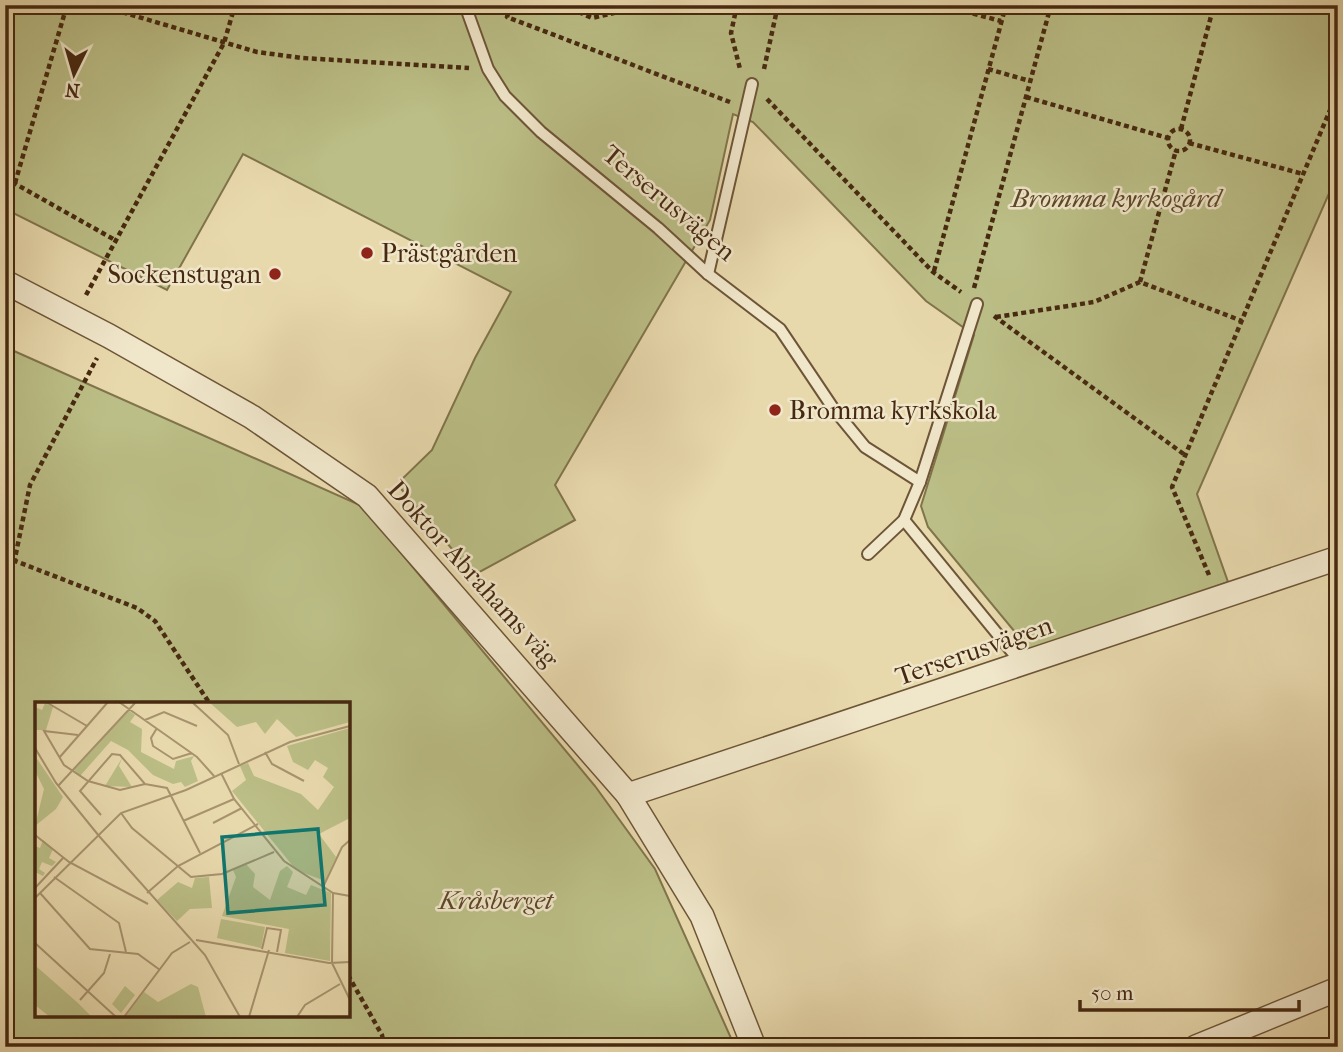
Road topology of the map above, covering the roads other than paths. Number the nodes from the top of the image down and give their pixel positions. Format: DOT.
graph roads {
  1 [pos="465,5"];
  2 [pos="752,84"];
  3 [pos="708,274"];
  4 [pos="5,282"];
  5 [pos="977,304"];
  6 [pos="920,482"];
  7 [pos="904,520"];
  8 [pos="868,554"];
  9 [pos="1338,558"];
  10 [pos="1022,664"];
  11 [pos="628,795"];
  12 [pos="1338,989"];
  13 [pos="754,1047"];
  14 [pos="1196,1047"];
  1 -- 3 [label="lane, Terserusvägen"];
  2 -- 3 [label="lane"];
  3 -- 6 [label="lane, Terserusvägen"];
  4 -- 11 [label="street, Doktor Abrahams väg"];
  5 -- 6 [label="lane"];
  6 -- 7 [label="lane"];
  7 -- 8 [label="lane"];
  7 -- 10 [label="lane"];
  9 -- 10 [label="street, Terserusvägen"];
  10 -- 11 [label="street, Terserusvägen"];
  11 -- 13 [label="street, Doktor Abrahams väg"];
  12 -- 14 [label="street"];
}
